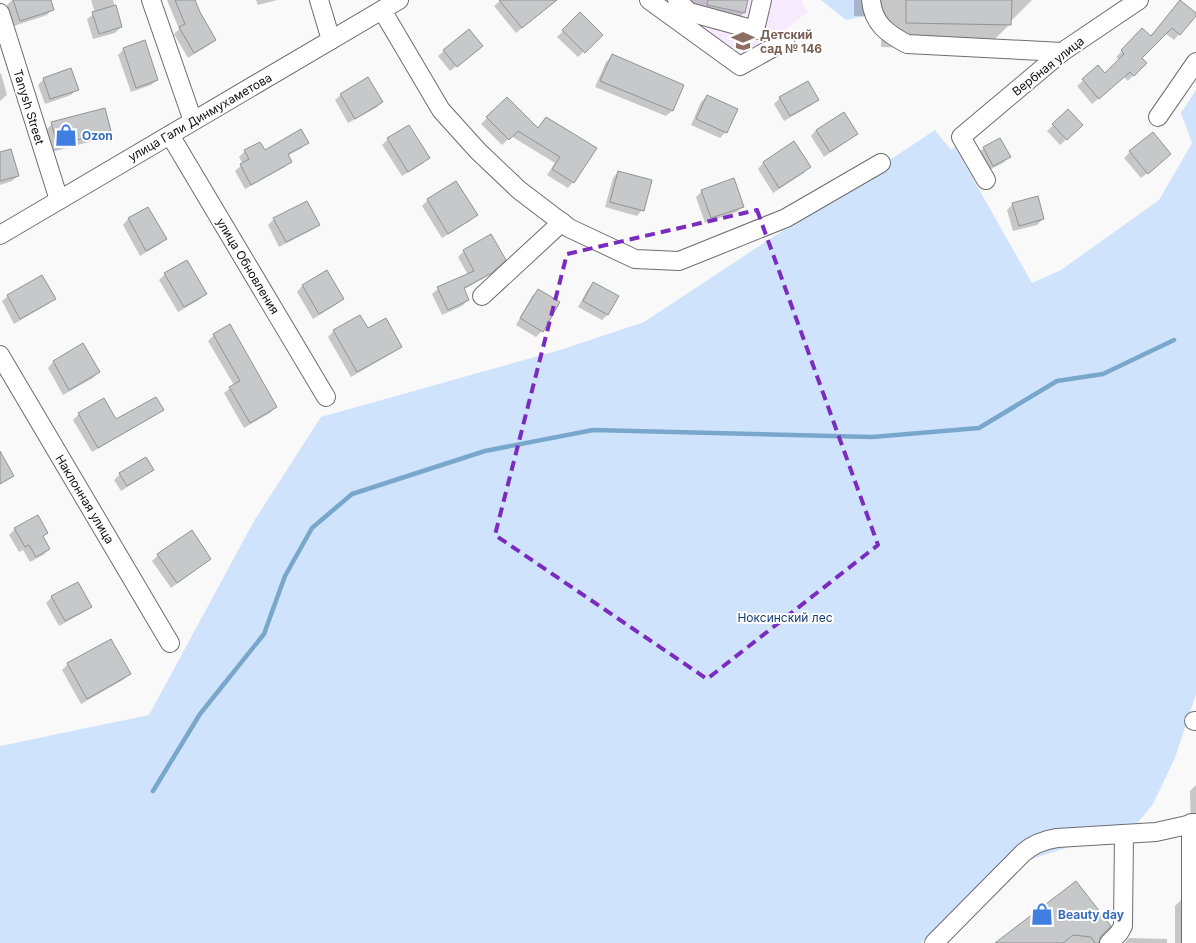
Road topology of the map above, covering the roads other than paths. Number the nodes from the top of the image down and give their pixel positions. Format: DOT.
graph roads {
  1 [pos="150,0"];
  2 [pos="319,0"];
  3 [pos="399,0"];
  4 [pos="651,0"];
  5 [pos="677,0"];
  6 [pos="762,0"];
  7 [pos="871,0"];
  8 [pos="1139,0"];
  9 [pos="382,10"];
  10 [pos="0,13"];
  11 [pos="331,40"];
  12 [pos="786,41"];
  13 [pos="1062,52"];
  14 [pos="1196,62"];
  15 [pos="1158,117"];
  16 [pos="193,121"];
  17 [pos="170,135"];
  18 [pos="881,162"];
  19 [pos="986,180"];
  20 [pos="59,200"];
  21 [pos="562,222"];
  22 [pos="0,235"];
  23 [pos="482,296"];
  24 [pos="0,355"];
  25 [pos="326,397"];
  26 [pos="170,643"];
  27 [pos="1194,823"];
  28 [pos="1124,834"];
  29 [pos="934,943"];
  30 [pos="1109,943"];
  31 [pos="1191,943"];
  1 -- 16 [label="street"];
  2 -- 11 [label="street"];
  3 -- 9 [label="street, улица Гали Динмухаметова"];
  4 -- 12 [label="street"];
  5 -- 6 [label="street"];
  7 -- 13 [label="street"];
  8 -- 13 [label="street, Вербная улица"];
  9 -- 11 [label="street, улица Гали Динмухаметова"];
  9 -- 21 [label="street"];
  10 -- 20 [label="street, Tanysh Street"];
  11 -- 16 [label="street, улица Гали Динмухаметова"];
  13 -- 19 [label="street, Вербная улица"];
  14 -- 15 [label="street"];
  16 -- 17 [label="street, улица Гали Динмухаметова"];
  17 -- 20 [label="street, улица Гали Динмухаметова"];
  17 -- 25 [label="street, улица Обновления"];
  18 -- 21 [label="street"];
  20 -- 22 [label="street, улица Гали Динмухаметова"];
  21 -- 23 [label="street"];
  24 -- 26 [label="street, Наклонная улица"];
  27 -- 28 [label="street"];
  27 -- 31 [label="street"];
  28 -- 29 [label="street"];
  28 -- 30 [label="street"];
}
